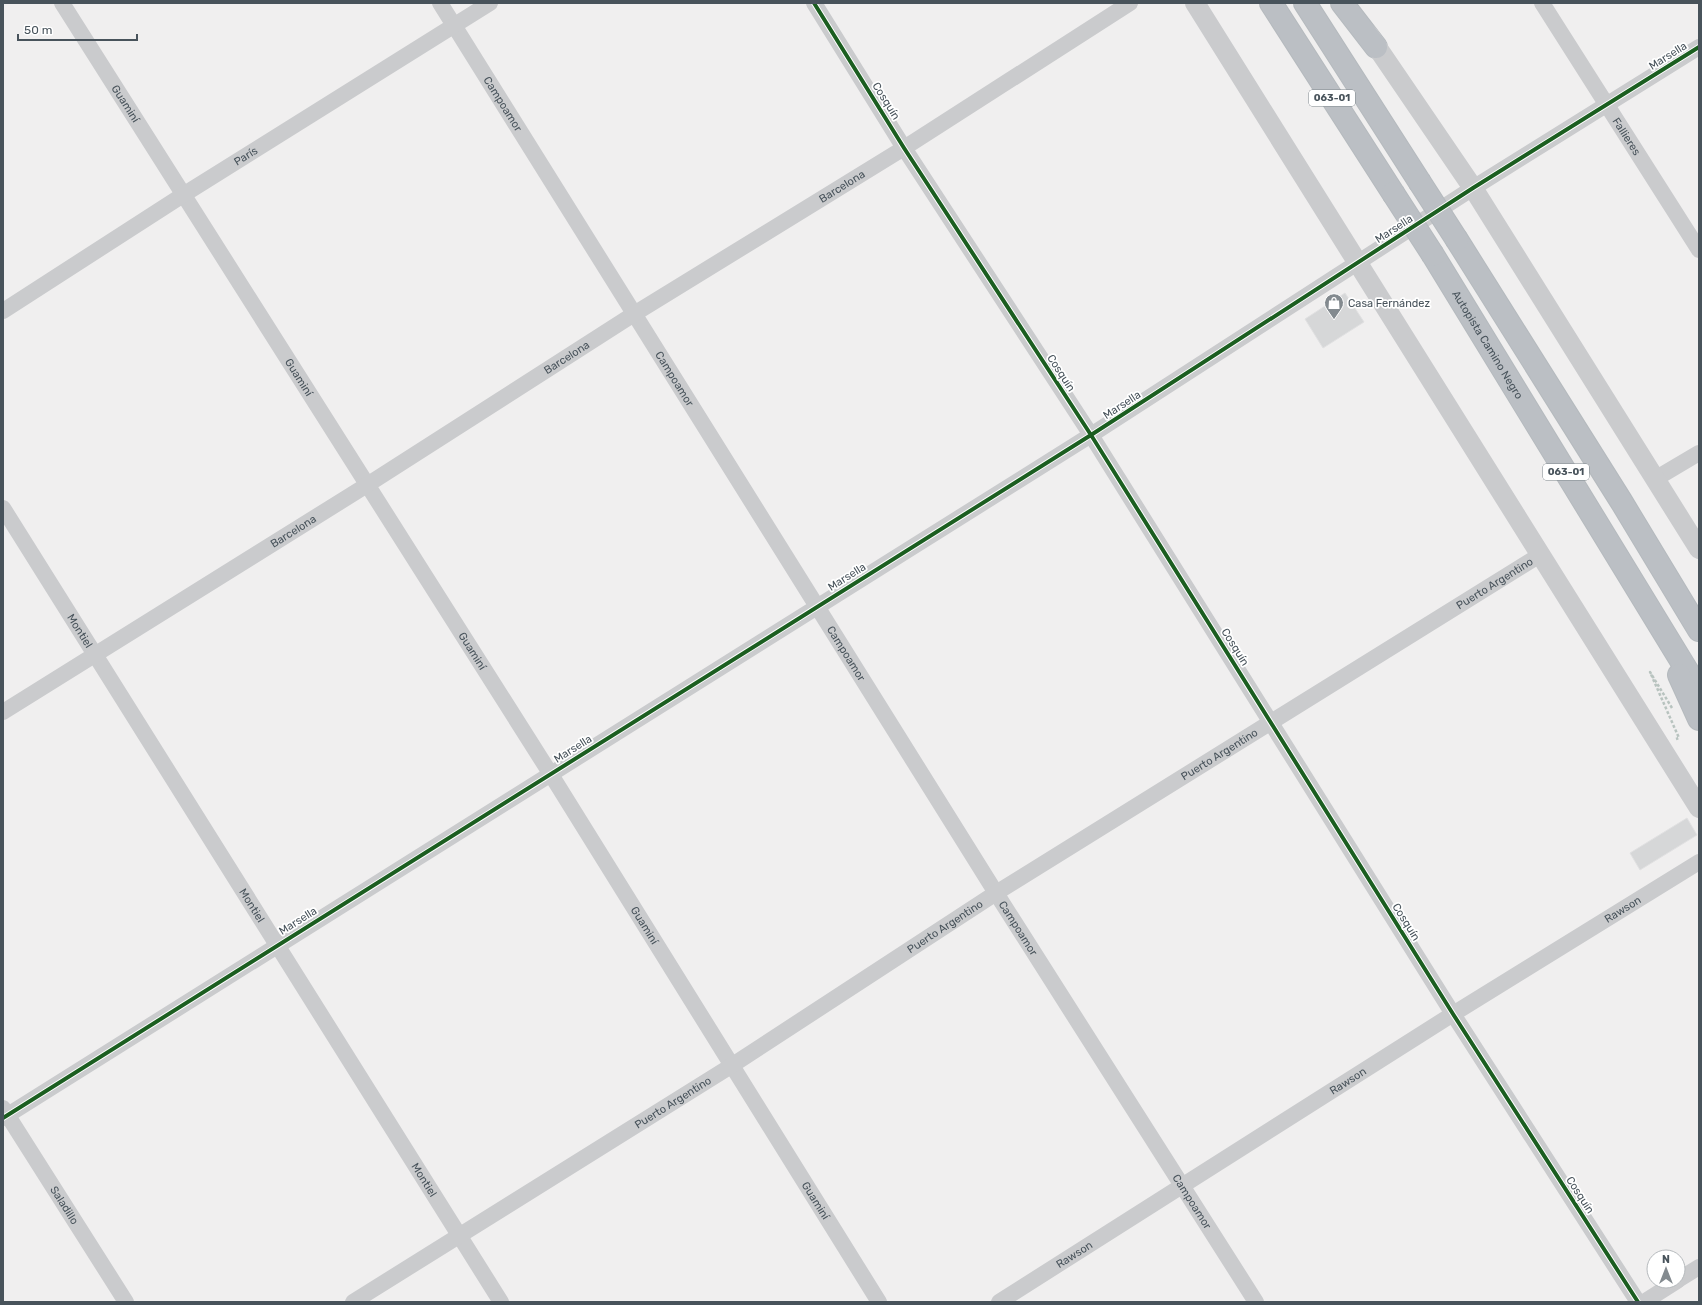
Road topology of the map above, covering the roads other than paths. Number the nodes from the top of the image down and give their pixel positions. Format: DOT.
graph roads {
  1 [pos="62,3"];
  2 [pos="440,3"];
  3 [pos="490,3"];
  4 [pos="814,3"];
  5 [pos="1130,3"];
  6 [pos="1195,3"];
  7 [pos="1271,3"];
  8 [pos="1306,3"];
  9 [pos="1342,3"];
  10 [pos="1350,3"];
  11 [pos="1542,3"];
  12 [pos="454,26"];
  13 [pos="1376,47"];
  14 [pos="1699,47"];
  15 [pos="1606,104"];
  16 [pos="904,148"];
  17 [pos="1473,188"];
  18 [pos="183,195"];
  19 [pos="1699,250"];
  20 [pos="1358,262"];
  21 [pos="3,311"];
  22 [pos="634,314"];
  23 [pos="1091,435"];
  24 [pos="1699,453"];
  25 [pos="1655,479"];
  26 [pos="368,484"];
  27 [pos="1621,501"];
  28 [pos="3,508"];
  29 [pos="1699,549"];
  30 [pos="1540,555"];
  31 [pos="817,606"];
  32 [pos="1648,606"];
  33 [pos="1699,613"];
  34 [pos="1699,630"];
  35 [pos="95,654"];
  36 [pos="1699,690"];
  37 [pos="3,712"];
  38 [pos="1699,719"];
  39 [pos="1271,722"];
  40 [pos="550,773"];
  41 [pos="1699,808"];
  42 [pos="1699,862"];
  43 [pos="996,893"];
  44 [pos="277,945"];
  45 [pos="1453,1014"];
  46 [pos="731,1066"];
  47 [pos="4,1114"];
  48 [pos="1183,1186"];
  49 [pos="459,1236"];
  50 [pos="1699,1266"];
  51 [pos="1686,1275"];
  52 [pos="1664,1289"];
  53 [pos="126,1302"];
  54 [pos="353,1302"];
  55 [pos="501,1302"];
  56 [pos="879,1302"];
  57 [pos="999,1302"];
  58 [pos="1256,1302"];
  59 [pos="1638,1302"];
  60 [pos="1644,1302"];
  1 -- 18 [label="street, Guaminí"];
  2 -- 12 [label="street, Campoamor"];
  3 -- 12 [label="street, París"];
  4 -- 16 [label="street, Cosquín"];
  5 -- 16 [label="street, Barcelona"];
  6 -- 20 [label="street"];
  7 -- 32 [label="highway, Autopista Camino Negro / 063-01, bridge"];
  8 -- 27 [label="highway, 063-01, bridge"];
  9 -- 13 [label="highway"];
  10 -- 13 [label="street"];
  11 -- 15 [label="street, Fallieres"];
  12 -- 18 [label="street, París"];
  12 -- 22 [label="street, Campoamor"];
  13 -- 17 [label="street"];
  14 -- 15 [label="street, Marsella"];
  15 -- 17 [label="street, Marsella"];
  15 -- 19 [label="street, Fallieres"];
  16 -- 22 [label="street, Barcelona"];
  16 -- 23 [label="street, Cosquín"];
  17 -- 20 [label="street, Marsella"];
  17 -- 25 [label="street"];
  18 -- 21 [label="street, París"];
  18 -- 26 [label="street, Guaminí"];
  20 -- 23 [label="street, Marsella"];
  20 -- 30 [label="street"];
  22 -- 26 [label="street, Barcelona"];
  22 -- 31 [label="street, Campoamor"];
  23 -- 31 [label="street, Marsella"];
  23 -- 39 [label="street, Cosquín"];
  24 -- 25 [label="street"];
  25 -- 29 [label="street"];
  26 -- 35 [label="street, Barcelona"];
  26 -- 40 [label="street, Guaminí"];
  27 -- 33 [label="highway"];
  27 -- 34 [label="highway, 063-01"];
  28 -- 35 [label="street, Montiel"];
  30 -- 39 [label="street, Puerto Argentino"];
  30 -- 41 [label="street"];
  31 -- 40 [label="street, Marsella"];
  31 -- 43 [label="street, Campoamor"];
  32 -- 36 [label="highway, Autopista Camino Negro / 063-01"];
  32 -- 38 [label="highway"];
  35 -- 37 [label="street, Barcelona"];
  35 -- 44 [label="street, Montiel"];
  39 -- 43 [label="street, Puerto Argentino"];
  39 -- 45 [label="street, Cosquín"];
  40 -- 44 [label="street, Marsella"];
  40 -- 46 [label="street, Guaminí"];
  42 -- 45 [label="street, Rawson"];
  43 -- 46 [label="street, Puerto Argentino"];
  43 -- 48 [label="street, Campoamor"];
  44 -- 47 [label="street, Marsella"];
  44 -- 49 [label="street, Montiel"];
  45 -- 48 [label="street, Rawson"];
  45 -- 59 [label="street, Cosquín"];
  46 -- 49 [label="street, Puerto Argentino"];
  46 -- 56 [label="street, Guaminí"];
  47 -- 53 [label="street, Saladillo"];
  48 -- 57 [label="street, Rawson"];
  48 -- 58 [label="street, Campoamor"];
  49 -- 54 [label="street, Puerto Argentino"];
  49 -- 55 [label="street, Montiel"];
  50 -- 51 [label="street"];
  52 -- 60 [label="street"];
}
